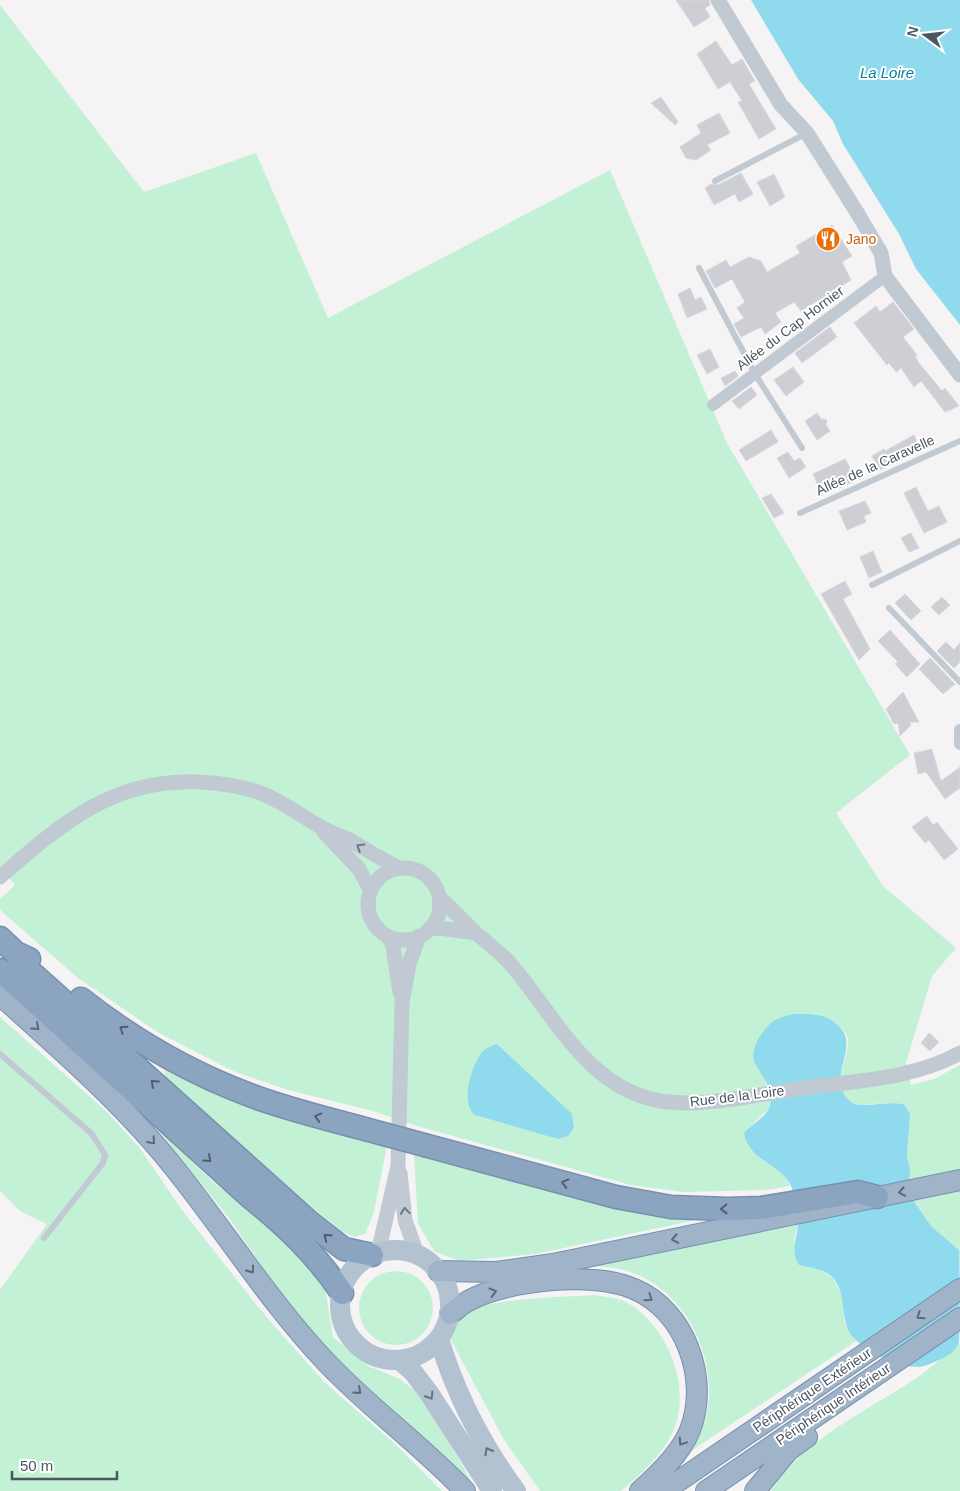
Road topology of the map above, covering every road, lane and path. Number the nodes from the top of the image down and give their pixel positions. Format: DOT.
graph roads {
  1 [pos="718,0"];
  2 [pos="807,133"];
  3 [pos="715,180"];
  4 [pos="699,268"];
  5 [pos="885,276"];
  6 [pos="755,374"];
  7 [pos="960,375"];
  8 [pos="714,405"];
  9 [pos="960,441"];
  10 [pos="802,448"];
  11 [pos="800,513"];
  12 [pos="960,541"];
  13 [pos="872,585"];
  14 [pos="888,608"];
  15 [pos="960,682"];
  16 [pos="960,730"];
  17 [pos="960,744"];
  18 [pos="320,827"];
  19 [pos="399,868"];
  20 [pos="0,877"];
  21 [pos="371,891"];
  22 [pos="439,897"];
  23 [pos="424,932"];
  24 [pos="388,936"];
  25 [pos="480,936"];
  26 [pos="8,946"];
  27 [pos="0,970"];
  28 [pos="0,995"];
  29 [pos="402,1003"];
  30 [pos="960,1053"];
  31 [pos="0,1054"];
  32 [pos="398,1166"];
  33 [pos="960,1180"];
  34 [pos="877,1197"];
  35 [pos="773,1213"];
  36 [pos="44,1238"];
  37 [pos="375,1254"];
  38 [pos="417,1254"];
  39 [pos="438,1271"];
  40 [pos="960,1289"];
  41 [pos="342,1293"];
  42 [pos="450,1314"];
  43 [pos="960,1318"];
  44 [pos="439,1339"];
  45 [pos="399,1360"];
  46 [pos="822,1412"];
  47 [pos="466,1491"];
  48 [pos="492,1491"];
  49 [pos="516,1491"];
  50 [pos="640,1491"];
  51 [pos="664,1491"];
  52 [pos="706,1491"];
  53 [pos="755,1491"];
  1 -- 2 [label="street"];
  2 -- 3 [label="lane"];
  2 -- 5 [label="street"];
  4 -- 6 [label="lane"];
  5 -- 6 [label="street, Allée du Cap Hornier"];
  5 -- 7 [label="street"];
  6 -- 8 [label="street, Allée du Cap Hornier"];
  6 -- 10 [label="lane"];
  9 -- 11 [label="lane, Allée de la Caravelle"];
  12 -- 13 [label="lane"];
  14 -- 15 [label="lane"];
  16 -- 17 [label="street"];
  19 -- 18 [label="street, one-way"];
  18 -- 20 [label="street"];
  18 -- 21 [label="street"];
  19 -- 21 [label="street"];
  19 -- 22 [label="street"];
  21 -- 24 [label="street"];
  22 -- 23 [label="street"];
  22 -- 25 [label="street, Rue de la Loire"];
  23 -- 24 [label="street"];
  23 -- 25 [label="street"];
  23 -- 29 [label="street"];
  24 -- 29 [label="street"];
  25 -- 30 [label="street, Rue de la Loire"];
  35 -- 26 [label="highway, one-way, bridge"];
  37 -- 26 [label="highway, one-way"];
  27 -- 41 [label="highway, one-way"];
  28 -- 47 [label="highway, one-way"];
  29 -- 32 [label="street"];
  31 -- 36 [label="lane"];
  32 -- 37 [label="street"];
  38 -- 32 [label="street, one-way"];
  33 -- 34 [label="highway, one-way"];
  34 -- 35 [label="highway"];
  35 -- 39 [label="highway, one-way"];
  37 -- 38 [label="main road"];
  37 -- 41 [label="main road"];
  38 -- 39 [label="main road"];
  39 -- 42 [label="main road"];
  40 -- 51 [label="highway, Périphérique Extérieur, one-way"];
  41 -- 45 [label="main road"];
  42 -- 44 [label="main road"];
  42 -- 50 [label="highway, one-way"];
  43 -- 46 [label="highway, Périphérique Intérieur"];
  44 -- 45 [label="main road"];
  49 -- 44 [label="main road, one-way"];
  45 -- 48 [label="main road, one-way"];
  46 -- 52 [label="highway, Périphérique Intérieur"];
  46 -- 53 [label="highway"];
}
